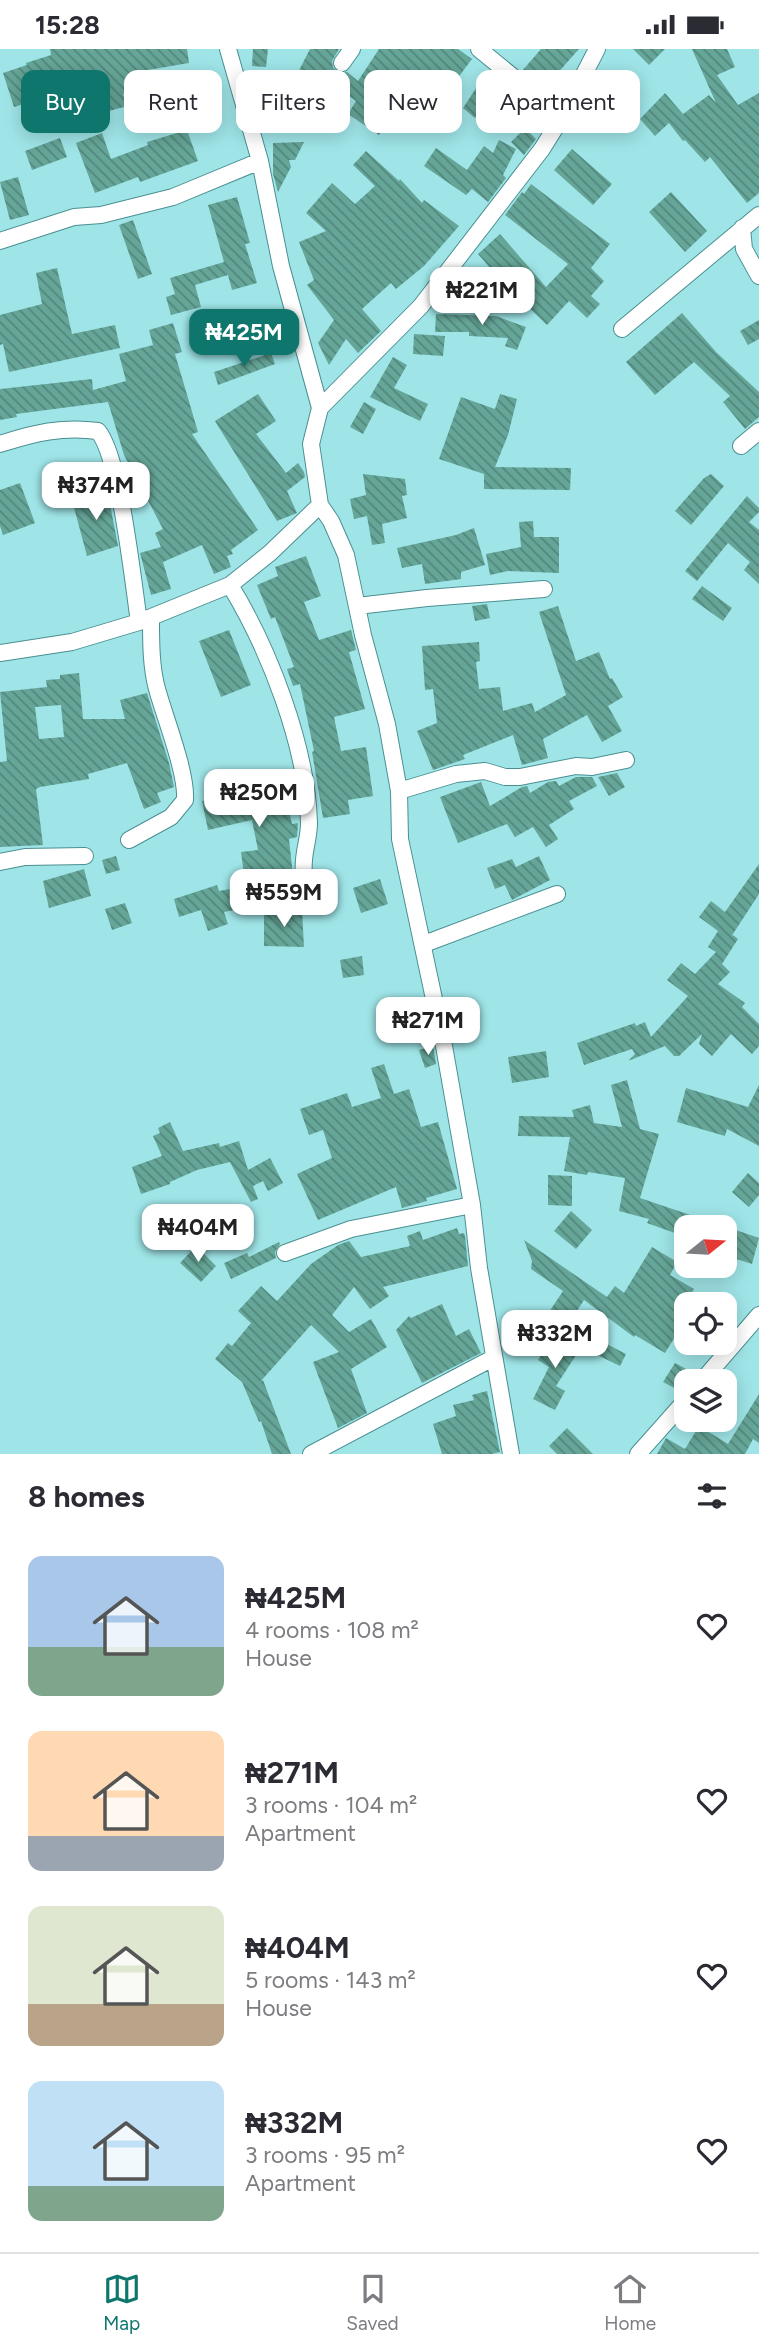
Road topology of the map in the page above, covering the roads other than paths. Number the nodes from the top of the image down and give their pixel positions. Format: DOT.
graph roads {
  1 [pos="228,49"];
  2 [pos="479,49"];
  3 [pos="597,49"];
  4 [pos="505,70"];
  5 [pos="586,70"];
  6 [pos="552,133"];
  7 [pos="260,161"];
  8 [pos="759,215"];
  9 [pos="742,228"];
  10 [pos="0,241"];
  11 [pos="759,276"];
  12 [pos="622,329"];
  13 [pos="320,408"];
  14 [pos="759,431"];
  15 [pos="0,444"];
  16 [pos="741,446"];
  17 [pos="320,505"];
  18 [pos="230,585"];
  19 [pos="544,589"];
  20 [pos="357,606"];
  21 [pos="145,620"];
  22 [pos="0,653"];
  23 [pos="626,760"];
  24 [pos="399,791"];
  25 [pos="129,840"];
  26 [pos="85,856"];
  27 [pos="0,862"];
  28 [pos="304,892"];
  29 [pos="557,894"];
  30 [pos="424,944"];
  31 [pos="472,1205"];
  32 [pos="285,1252"];
  33 [pos="759,1315"];
  34 [pos="493,1358"];
  35 [pos="712,1369"];
  36 [pos="674,1414"];
  37 [pos="311,1454"];
  38 [pos="511,1454"];
  39 [pos="638,1454"];
  1 -- 7 [label="street"];
  2 -- 4 [label="street"];
  3 -- 5 [label="street"];
  6 -- 13 [label="street"];
  7 -- 10 [label="street"];
  7 -- 13 [label="street"];
  8 -- 9 [label="street"];
  9 -- 11 [label="street"];
  9 -- 12 [label="street"];
  13 -- 17 [label="street"];
  14 -- 16 [label="street"];
  15 -- 21 [label="street"];
  17 -- 18 [label="street"];
  17 -- 20 [label="street"];
  18 -- 21 [label="street"];
  18 -- 28 [label="street"];
  19 -- 20 [label="street"];
  20 -- 24 [label="street"];
  21 -- 22 [label="street"];
  21 -- 25 [label="street"];
  23 -- 24 [label="street"];
  24 -- 30 [label="street"];
  26 -- 27 [label="street"];
  29 -- 30 [label="street"];
  30 -- 31 [label="street"];
  31 -- 32 [label="street"];
  31 -- 34 [label="street"];
  33 -- 35 [label="street"];
  34 -- 37 [label="street"];
  34 -- 38 [label="street"];
  36 -- 39 [label="street"];
}
